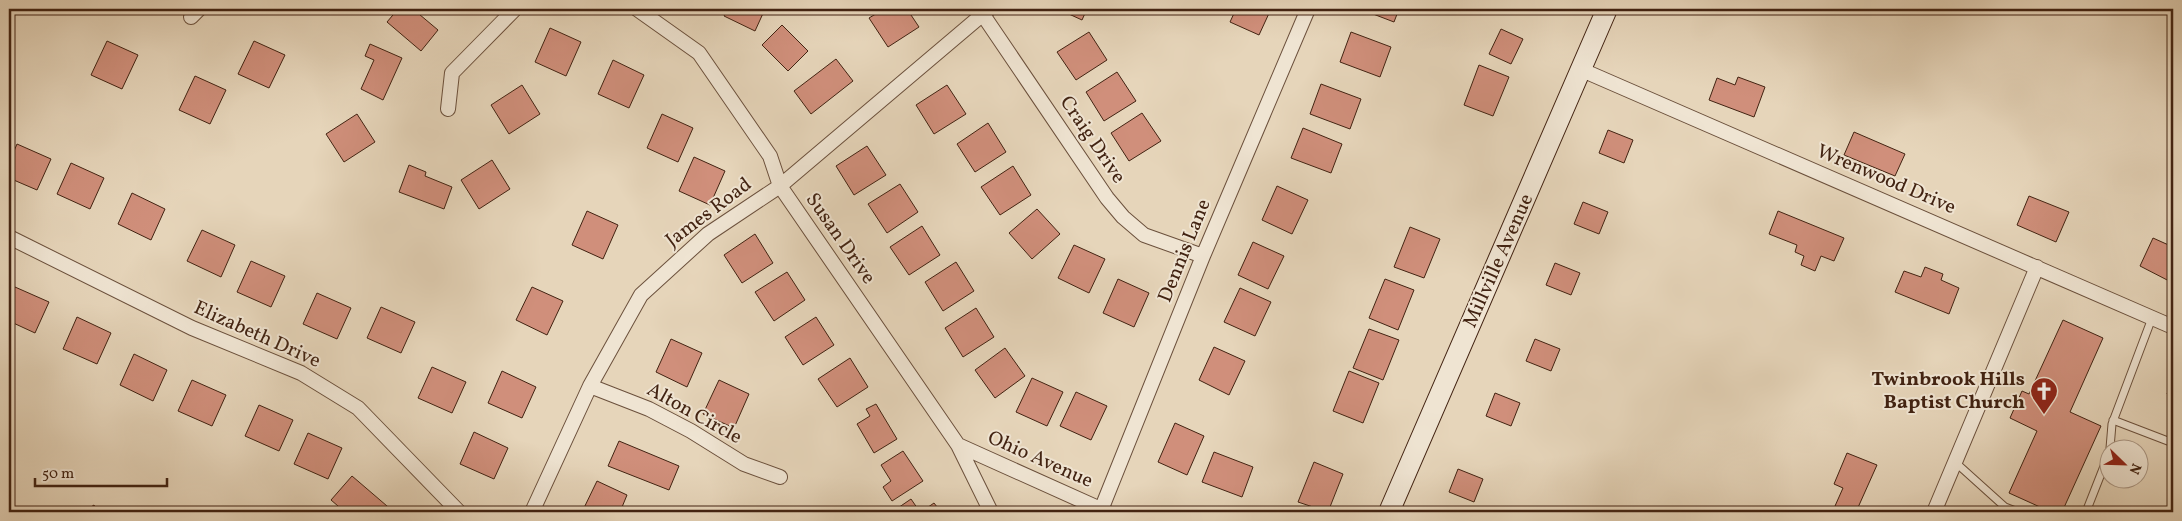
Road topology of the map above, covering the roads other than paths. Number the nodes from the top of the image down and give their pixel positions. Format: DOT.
graph roads {
  1 [pos="515,9"];
  2 [pos="637,9"];
  3 [pos="1308,9"];
  4 [pos="1607,9"];
  5 [pos="984,11"];
  6 [pos="1582,70"];
  7 [pos="448,108"];
  8 [pos="780,186"];
  9 [pos="9,236"];
  10 [pos="1204,256"];
  11 [pos="2037,267"];
  12 [pos="2152,318"];
  13 [pos="2173,327"];
  14 [pos="590,386"];
  15 [pos="2114,420"];
  16 [pos="2112,438"];
  17 [pos="2173,443"];
  18 [pos="958,445"];
  19 [pos="1955,462"];
  20 [pos="2100,476"];
  21 [pos="780,477"];
  22 [pos="2004,510"];
  23 [pos="1104,511"];
  24 [pos="458,512"];
  25 [pos="532,512"];
  26 [pos="992,512"];
  27 [pos="1389,512"];
  28 [pos="1934,512"];
  29 [pos="2018,512"];
  30 [pos="2086,512"];
  1 -- 7 [label="street"];
  2 -- 8 [label="street, Susan Drive"];
  3 -- 10 [label="street, Dennis Lane"];
  4 -- 6 [label="main road, Millville Avenue"];
  5 -- 8 [label="street, James Road"];
  5 -- 10 [label="street, Craig Drive"];
  6 -- 11 [label="street, Wrenwood Drive"];
  6 -- 27 [label="main road, Millville Avenue"];
  8 -- 14 [label="street, James Road"];
  8 -- 18 [label="street, Susan Drive"];
  9 -- 24 [label="street, Elizabeth Drive"];
  10 -- 23 [label="street, Dennis Lane"];
  11 -- 12 [label="street, Wrenwood Drive"];
  11 -- 19 [label="street"];
  12 -- 13 [label="street, Wrenwood Drive"];
  12 -- 15 [label="lane"];
  14 -- 21 [label="street, Alton Circle"];
  14 -- 25 [label="street, James Road"];
  15 -- 16 [label="lane"];
  15 -- 17 [label="lane"];
  18 -- 23 [label="street, Ohio Avenue"];
  18 -- 26 [label="street, Susan Drive"];
  19 -- 22 [label="lane"];
  19 -- 28 [label="street"];
  20 -- 30 [label="lane"];
  22 -- 29 [label="lane"];
}
